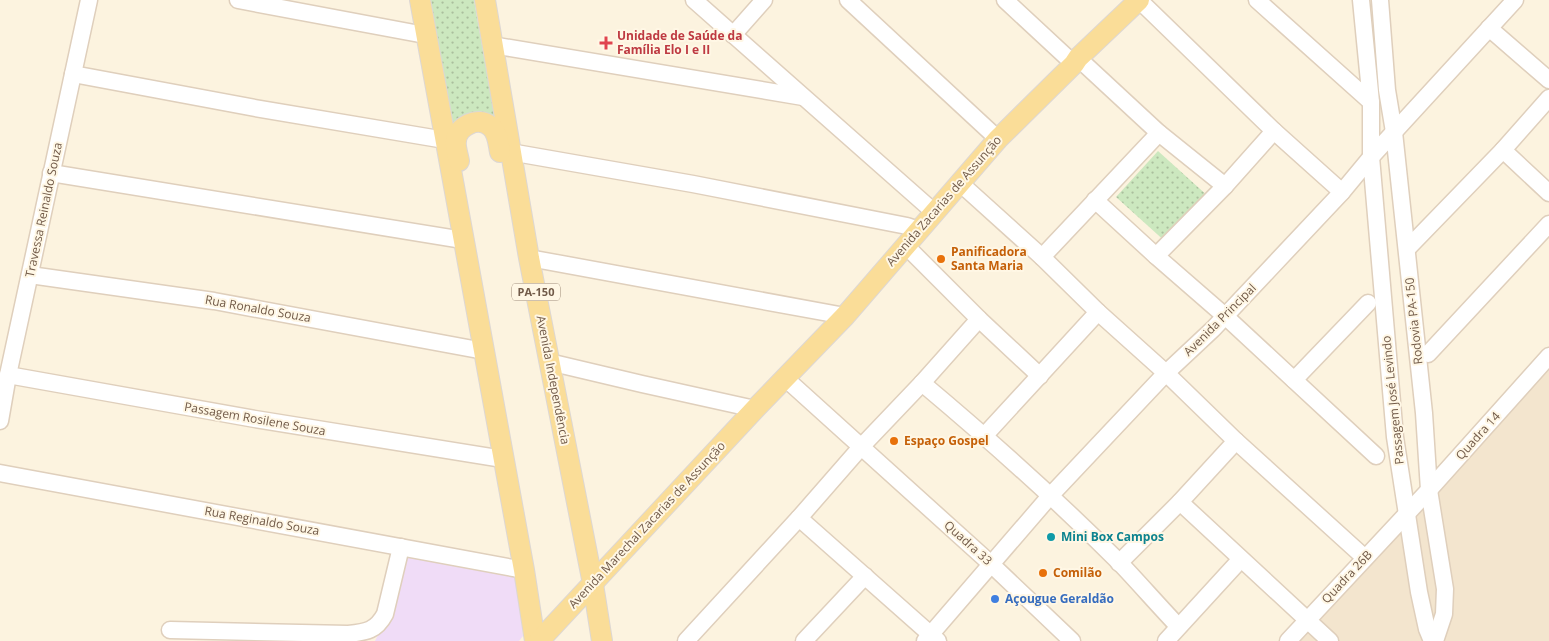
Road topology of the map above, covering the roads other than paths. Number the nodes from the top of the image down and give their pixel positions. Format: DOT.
graph roads {
  1 [pos="89,0"];
  2 [pos="238,0"];
  3 [pos="420,0"];
  4 [pos="485,0"];
  5 [pos="694,0"];
  6 [pos="764,0"];
  7 [pos="848,0"];
  8 [pos="1004,0"];
  9 [pos="1139,0"];
  10 [pos="1257,0"];
  11 [pos="1360,0"];
  12 [pos="1515,0"];
  13 [pos="1384,3"];
  14 [pos="1489,28"];
  15 [pos="426,34"];
  16 [pos="733,34"];
  17 [pos="492,46"];
  18 [pos="1076,61"];
  19 [pos="73,74"];
  20 [pos="1549,80"];
  21 [pos="804,97"];
  22 [pos="1549,98"];
  23 [pos="1371,102"];
  24 [pos="1274,131"];
  25 [pos="1394,132"];
  26 [pos="1159,133"];
  27 [pos="998,139"];
  28 [pos="445,140"];
  29 [pos="1503,150"];
  30 [pos="510,152"];
  31 [pos="1371,156"];
  32 [pos="51,174"];
  33 [pos="960,183"];
  34 [pos="1225,186"];
  35 [pos="1342,192"];
  36 [pos="1549,193"];
  37 [pos="1095,200"];
  38 [pos="934,212"];
  39 [pos="1549,224"];
  40 [pos="912,238"];
  41 [pos="463,240"];
  42 [pos="1407,249"];
  43 [pos="1156,256"];
  44 [pos="1042,257"];
  45 [pos="529,258"];
  46 [pos="30,276"];
  47 [pos="536,293"];
  48 [pos="1368,303"];
  49 [pos="1098,312"];
  50 [pos="476,315"];
  51 [pos="845,316"];
  52 [pos="1226,316"];
  53 [pos="979,319"];
  54 [pos="484,351"];
  55 [pos="1428,354"];
  56 [pos="1549,356"];
  57 [pos="549,362"];
  58 [pos="1166,373"];
  59 [pos="8,375"];
  60 [pos="1040,376"];
  61 [pos="785,378"];
  62 [pos="1294,380"];
  63 [pos="922,383"];
  64 [pos="756,409"];
  65 [pos="0,421"];
  66 [pos="985,435"];
  67 [pos="1236,441"];
  68 [pos="861,447"];
  69 [pos="1376,456"];
  70 [pos="503,459"];
  71 [pos="0,473"];
  72 [pos="1429,490"];
  73 [pos="1050,496"];
  74 [pos="1180,502"];
  75 [pos="1407,514"];
  76 [pos="798,518"];
  77 [pos="401,547"];
  78 [pos="1365,558"];
  79 [pos="1241,559"];
  80 [pos="1119,563"];
  81 [pos="991,564"];
  82 [pos="524,570"];
  83 [pos="865,576"];
  84 [pos="593,584"];
  85 [pos="1308,620"];
  86 [pos="1178,626"];
  87 [pos="170,630"];
  88 [pos="240,636"];
  89 [pos="931,639"];
  90 [pos="537,641"];
  91 [pos="602,641"];
  92 [pos="686,641"];
  93 [pos="804,641"];
  94 [pos="1072,641"];
  95 [pos="1166,641"];
  96 [pos="1288,641"];
  97 [pos="1330,641"];
  98 [pos="1433,641"];
  1 -- 19 [label="street, Travessa Reinaldo Souza"];
  2 -- 15 [label="street"];
  3 -- 15 [label="main road"];
  4 -- 17 [label="main road, Avenida Independência / PA-150"];
  5 -- 16 [label="street"];
  6 -- 16 [label="street"];
  7 -- 27 [label="street"];
  8 -- 18 [label="street"];
  9 -- 18 [label="main road, Avenida Zacarias de Assunção"];
  9 -- 24 [label="street"];
  10 -- 23 [label="street"];
  11 -- 23 [label="street"];
  12 -- 14 [label="street, Avenida Principal"];
  13 -- 25 [label="street, Rodovia PA-150"];
  14 -- 20 [label="street"];
  14 -- 25 [label="street, Avenida Principal"];
  15 -- 28 [label="main road"];
  16 -- 21 [label="street"];
  17 -- 21 [label="street"];
  17 -- 30 [label="main road, Avenida Independência / PA-150"];
  18 -- 26 [label="street"];
  18 -- 27 [label="main road, Avenida Zacarias de Assunção"];
  19 -- 28 [label="street"];
  19 -- 32 [label="street, Travessa Reinaldo Souza"];
  21 -- 38 [label="street"];
  22 -- 29 [label="street"];
  23 -- 31 [label="street"];
  24 -- 34 [label="street"];
  24 -- 35 [label="street"];
  25 -- 31 [label="street, Avenida Principal"];
  25 -- 42 [label="street, Rodovia PA-150"];
  26 -- 34 [label="street"];
  26 -- 37 [label="street"];
  27 -- 33 [label="main road, Avenida Zacarias de Assunção"];
  28 -- 41 [label="main road"];
  29 -- 36 [label="street"];
  29 -- 42 [label="street"];
  30 -- 40 [label="street"];
  30 -- 45 [label="main road, Avenida Independência / PA-150"];
  31 -- 35 [label="street, Avenida Principal"];
  31 -- 75 [label="street, Passagem José Levindo"];
  32 -- 41 [label="street"];
  32 -- 46 [label="street, Travessa Reinaldo Souza"];
  33 -- 38 [label="main road, Avenida Zacarias de Assunção"];
  33 -- 44 [label="street"];
  34 -- 43 [label="street"];
  35 -- 52 [label="street, Avenida Principal"];
  37 -- 43 [label="street"];
  37 -- 44 [label="street"];
  38 -- 40 [label="main road, Avenida Zacarias de Assunção"];
  39 -- 55 [label="street"];
  40 -- 51 [label="main road, Avenida Zacarias de Assunção"];
  40 -- 53 [label="street"];
  41 -- 50 [label="main road"];
  42 -- 72 [label="street, Rodovia PA-150"];
  43 -- 52 [label="street"];
  44 -- 49 [label="street"];
  45 -- 47 [label="main road, Avenida Independência / PA-150"];
  45 -- 51 [label="street"];
  46 -- 54 [label="street, Rua Ronaldo Souza"];
  46 -- 59 [label="street, Travessa Reinaldo Souza"];
  47 -- 50 [label="main road"];
  47 -- 57 [label="main road, Avenida Independência / PA-150"];
  48 -- 62 [label="street"];
  49 -- 58 [label="street"];
  49 -- 60 [label="street"];
  50 -- 54 [label="main road"];
  51 -- 61 [label="main road, Avenida Zacarias de Assunção"];
  52 -- 58 [label="street, Avenida Principal"];
  52 -- 62 [label="street"];
  53 -- 60 [label="street"];
  53 -- 63 [label="street"];
  54 -- 70 [label="main road"];
  56 -- 72 [label="street, Quadra 14"];
  57 -- 64 [label="street"];
  57 -- 84 [label="main road, Avenida Independência / PA-150"];
  58 -- 67 [label="street"];
  58 -- 73 [label="street, Avenida Principal"];
  59 -- 65 [label="street, Travessa Reinaldo Souza"];
  59 -- 70 [label="street, Passagem Rosilene Souza"];
  60 -- 66 [label="street"];
  61 -- 64 [label="main road, Avenida Zacarias de Assunção"];
  61 -- 68 [label="street, Quadra 33"];
  62 -- 69 [label="street"];
  63 -- 66 [label="street"];
  63 -- 68 [label="street"];
  64 -- 84 [label="main road, Avenida Marechal Zacarias de Assunção"];
  66 -- 73 [label="street"];
  67 -- 74 [label="street"];
  67 -- 78 [label="street"];
  68 -- 76 [label="street"];
  68 -- 81 [label="street, Quadra 33"];
  70 -- 82 [label="main road"];
  71 -- 77 [label="street, Rua Reginaldo Souza"];
  72 -- 75 [label="street, Quadra 14"];
  72 -- 98 [label="street, Rodovia PA-150"];
  73 -- 80 [label="street"];
  73 -- 81 [label="street, Avenida Principal"];
  74 -- 79 [label="street"];
  74 -- 80 [label="street"];
  75 -- 78 [label="street, Quadra 26B"];
  75 -- 98 [label="street, Passagem José Levindo"];
  76 -- 83 [label="street"];
  76 -- 92 [label="street"];
  77 -- 82 [label="street, Rua Reginaldo Souza"];
  77 -- 88 [label="street"];
  78 -- 85 [label="street, Quadra 26B"];
  79 -- 85 [label="street"];
  79 -- 86 [label="street"];
  80 -- 86 [label="street"];
  81 -- 89 [label="street, Avenida Principal"];
  81 -- 94 [label="street, Quadra 33"];
  82 -- 90 [label="main road"];
  83 -- 89 [label="street"];
  83 -- 93 [label="street"];
  84 -- 90 [label="main road, Avenida Marechal Zacarias de Assunção"];
  84 -- 91 [label="main road, Avenida Independência / PA-150"];
  85 -- 96 [label="street, Quadra 26B"];
  85 -- 97 [label="street"];
  86 -- 95 [label="street"];
  87 -- 88 [label="street"];
}
